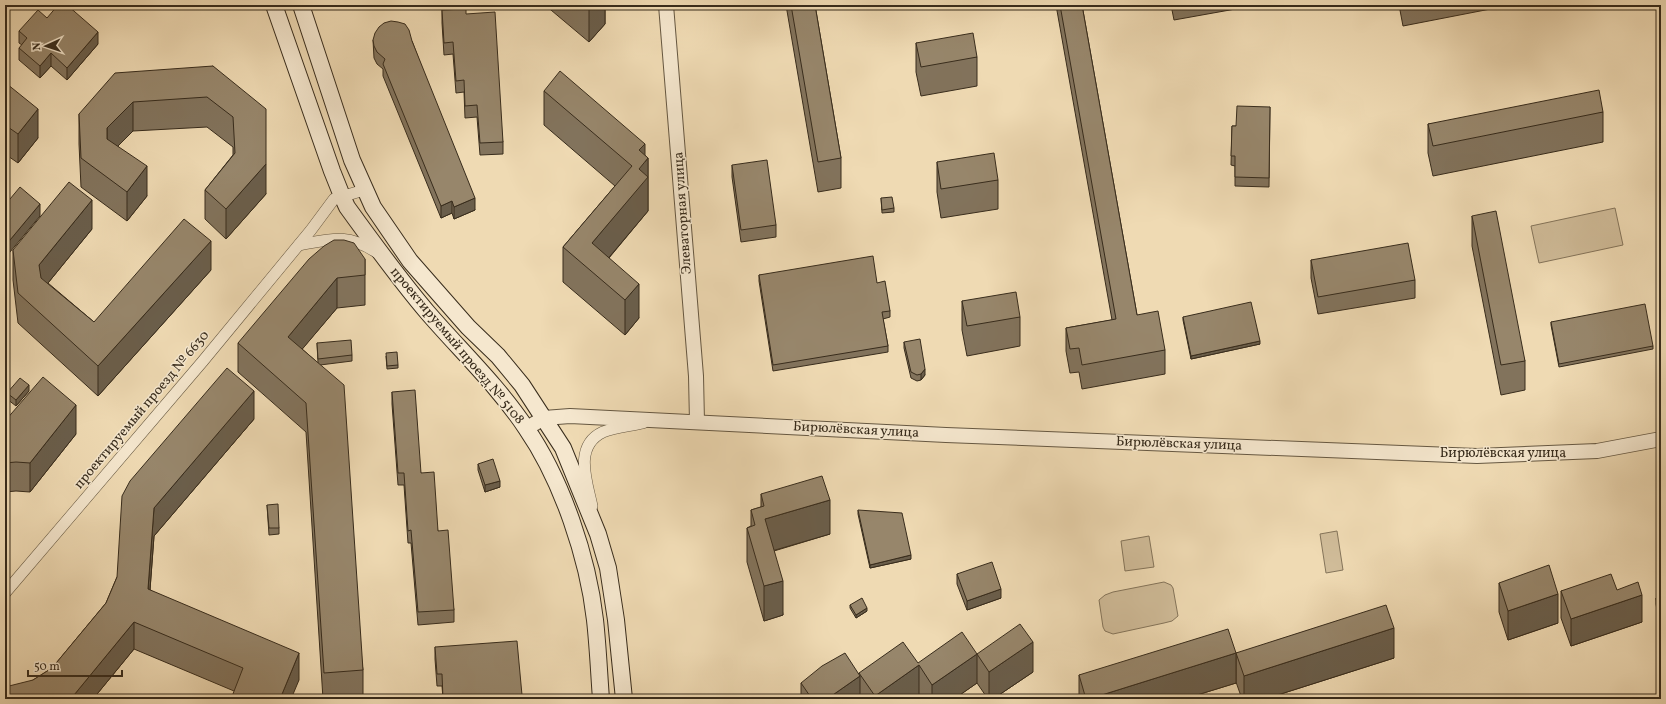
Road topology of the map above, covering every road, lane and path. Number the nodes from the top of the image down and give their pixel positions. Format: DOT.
graph roads {
  1 [pos="274,5"];
  2 [pos="301,5"];
  3 [pos="666,5"];
  4 [pos="364,190"];
  5 [pos="342,196"];
  6 [pos="299,245"];
  7 [pos="381,255"];
  8 [pos="544,418"];
  9 [pos="657,420"];
  10 [pos="697,422"];
  11 [pos="527,428"];
  12 [pos="1661,439"];
  13 [pos="598,534"];
  14 [pos="5,593"];
  15 [pos="601,699"];
  16 [pos="624,699"];
  1 -- 5 [label="main road, проектируемый проезд № 5108"];
  2 -- 4 [label="main road, проектируемый проезд № 5108"];
  3 -- 10 [label="street, Элеваторная улица"];
  4 -- 5 [label="street"];
  4 -- 8 [label="main road, проектируемый проезд № 5108"];
  5 -- 6 [label="street, проектируемый проезд № 6630"];
  5 -- 7 [label="main road, проектируемый проезд № 5108"];
  6 -- 7 [label="street"];
  6 -- 14 [label="street, проектируемый проезд № 6630"];
  7 -- 11 [label="main road, проектируемый проезд № 5108"];
  8 -- 9 [label="street, Бирюлёвская улица"];
  8 -- 11 [label="street"];
  8 -- 13 [label="main road, проектируемый проезд № 5108"];
  9 -- 10 [label="street, Бирюлёвская улица"];
  9 -- 13 [label="street"];
  10 -- 12 [label="street, Бирюлёвская улица"];
  11 -- 15 [label="main road, проектируемый проезд № 5108"];
  13 -- 16 [label="main road, проектируемый проезд № 5108"];
}
